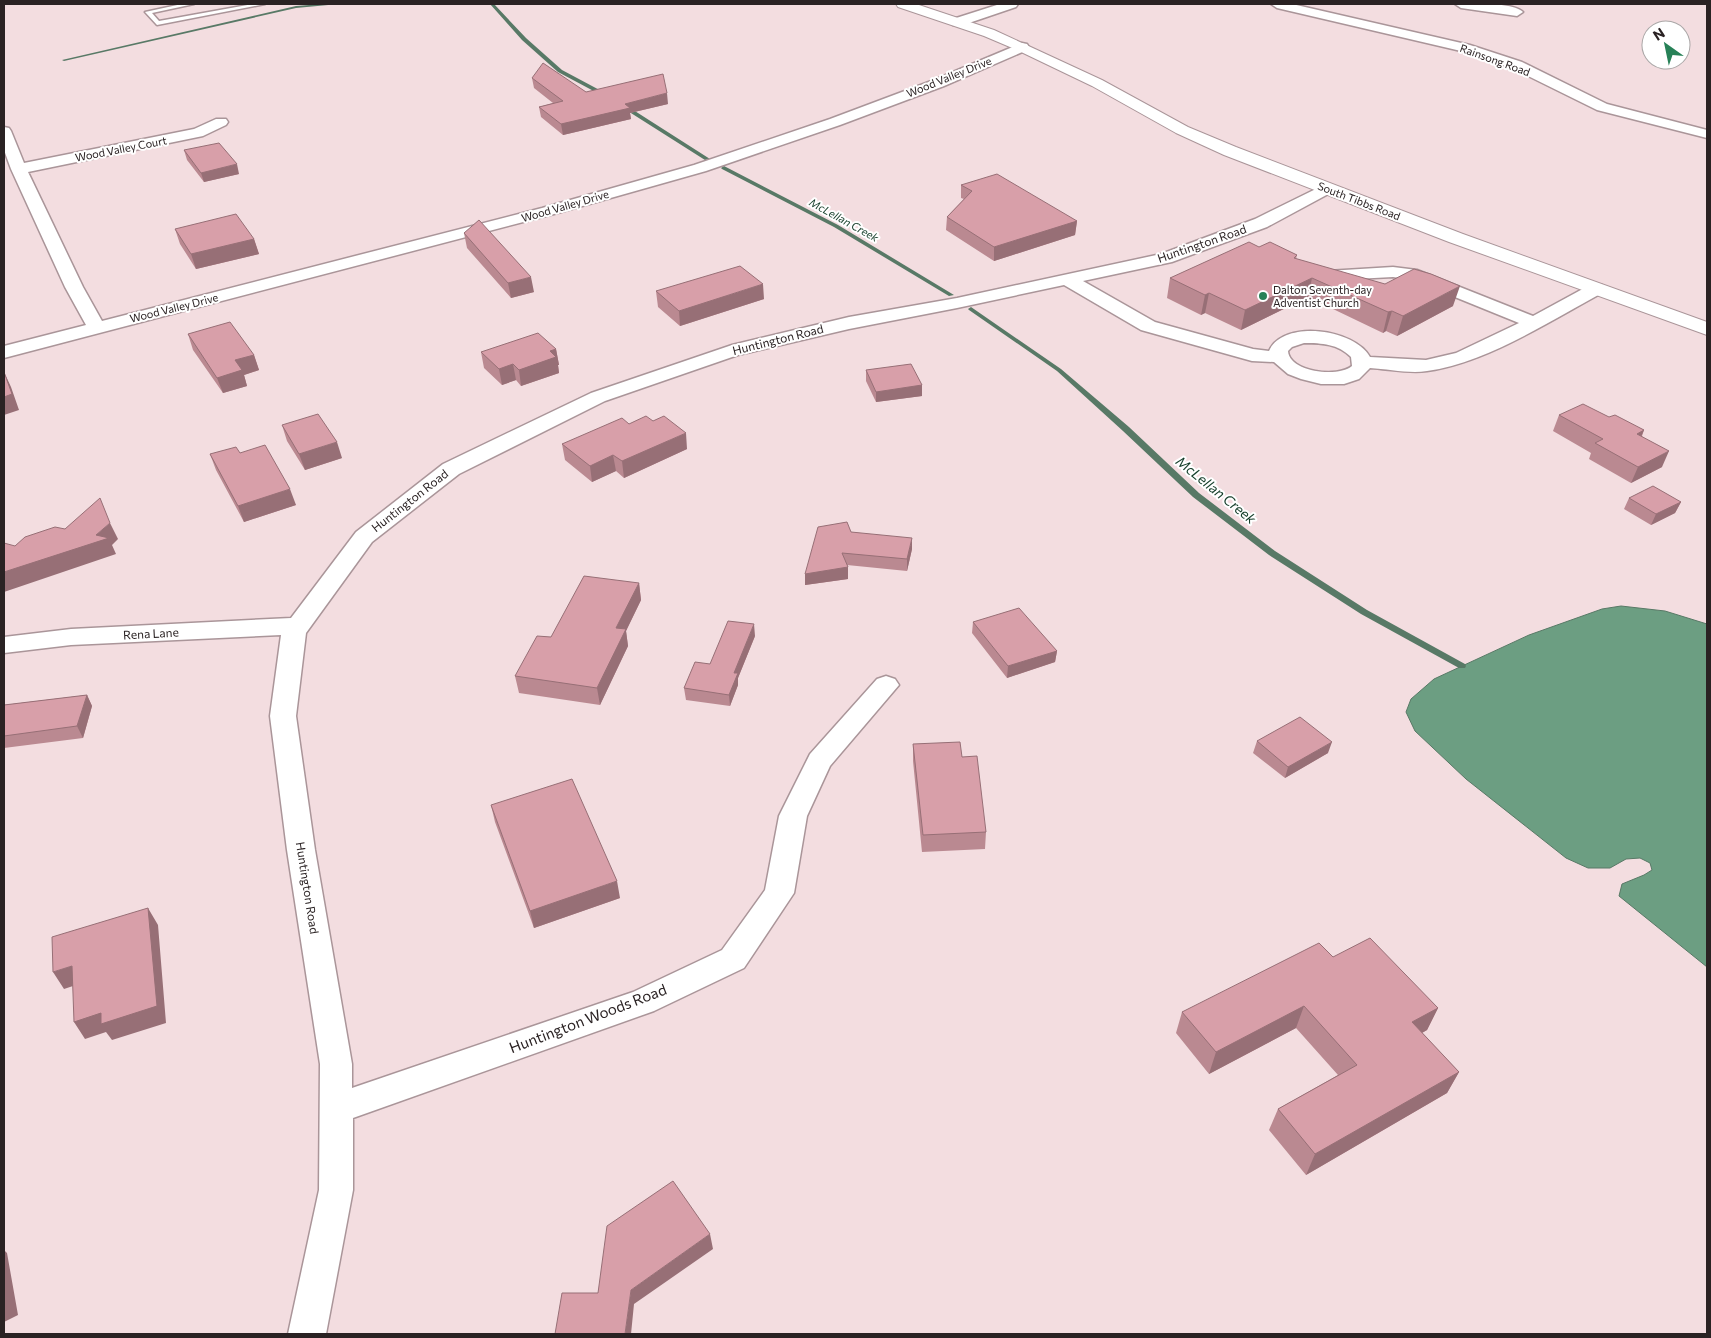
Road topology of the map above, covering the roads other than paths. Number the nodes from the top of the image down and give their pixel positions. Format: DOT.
graph roads {
  1 [pos="191,4"];
  2 [pos="262,4"];
  3 [pos="903,4"];
  4 [pos="1012,4"];
  5 [pos="1277,4"];
  6 [pos="1461,4"];
  7 [pos="234,6"];
  8 [pos="1517,12"];
  9 [pos="958,22"];
  10 [pos="1022,47"];
  11 [pos="221,122"];
  12 [pos="4,131"];
  13 [pos="1707,134"];
  14 [pos="19,169"];
  15 [pos="1326,189"];
  16 [pos="1228,235"];
  17 [pos="1252,247"];
  18 [pos="1300,269"];
  19 [pos="1066,279"];
  20 [pos="1596,289"];
  21 [pos="1534,323"];
  22 [pos="97,328"];
  23 [pos="1707,329"];
  24 [pos="4,352"];
  25 [pos="1279,357"];
  26 [pos="1363,362"];
  27 [pos="298,626"];
  28 [pos="4,645"];
  29 [pos="886,685"];
  30 [pos="336,1109"];
  31 [pos="307,1334"];
  1 -- 7 [label="lane"];
  2 -- 7 [label="lane"];
  3 -- 9 [label="street, South Tibbs Road"];
  4 -- 9 [label="street"];
  5 -- 13 [label="street, Rainsong Road"];
  6 -- 8 [label="street"];
  9 -- 10 [label="street, South Tibbs Road"];
  10 -- 15 [label="street, South Tibbs Road"];
  10 -- 22 [label="street, Wood Valley Drive"];
  11 -- 14 [label="street, Wood Valley Court"];
  12 -- 14 [label="street"];
  14 -- 22 [label="street"];
  15 -- 16 [label="street, Huntington Road"];
  15 -- 20 [label="street, South Tibbs Road"];
  16 -- 17 [label="street"];
  16 -- 19 [label="street, Huntington Road"];
  18 -- 21 [label="street"];
  19 -- 25 [label="street"];
  19 -- 27 [label="street, Huntington Road"];
  20 -- 21 [label="street"];
  20 -- 23 [label="street, South Tibbs Road"];
  21 -- 26 [label="street"];
  22 -- 24 [label="street, Wood Valley Drive"];
  25 -- 26 [label="street"];
  25 -- 26 [label="street"];
  27 -- 28 [label="street, Rena Lane"];
  27 -- 30 [label="street, Huntington Road"];
  29 -- 30 [label="street, Huntington Woods Road"];
  30 -- 31 [label="street, Huntington Road"];
}
